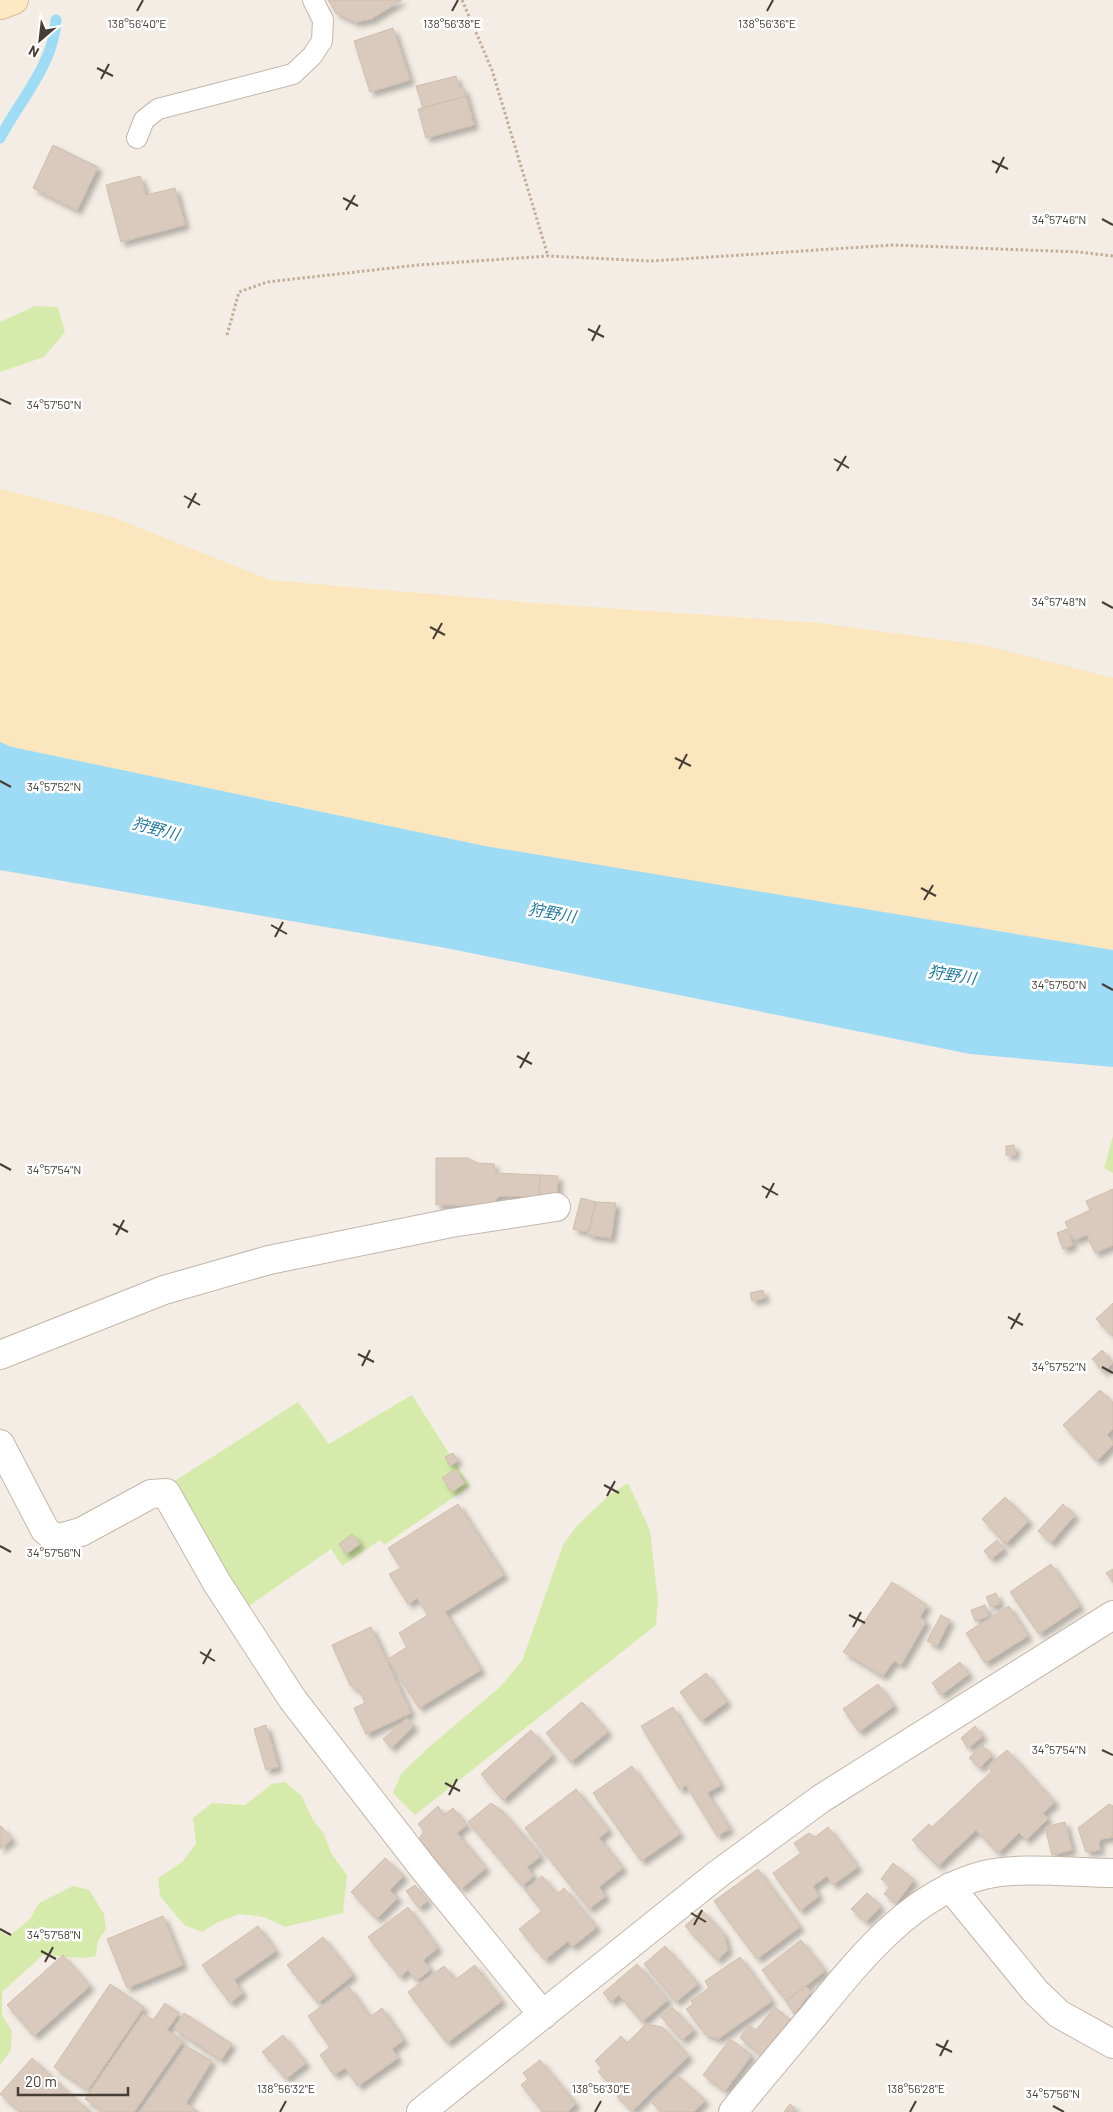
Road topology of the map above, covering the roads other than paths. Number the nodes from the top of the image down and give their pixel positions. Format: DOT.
graph roads {
  1 [pos="14,0"];
  2 [pos="313,0"];
  3 [pos="0,5"];
  4 [pos="137,138"];
  5 [pos="556,1207"];
  6 [pos="0,1355"];
  7 [pos="0,1444"];
  8 [pos="1113,1614"];
  9 [pos="1113,1873"];
  10 [pos="950,1887"];
  11 [pos="543,2015"];
  12 [pos="1113,2044"];
  13 [pos="421,2112"];
  14 [pos="733,2112"];
  1 -- 3 [label="main road"];
  2 -- 4 [label="lane"];
  5 -- 6 [label="street"];
  7 -- 11 [label="street"];
  8 -- 11 [label="street"];
  9 -- 10 [label="street"];
  10 -- 12 [label="street"];
  10 -- 14 [label="street"];
  11 -- 13 [label="street"];
}
